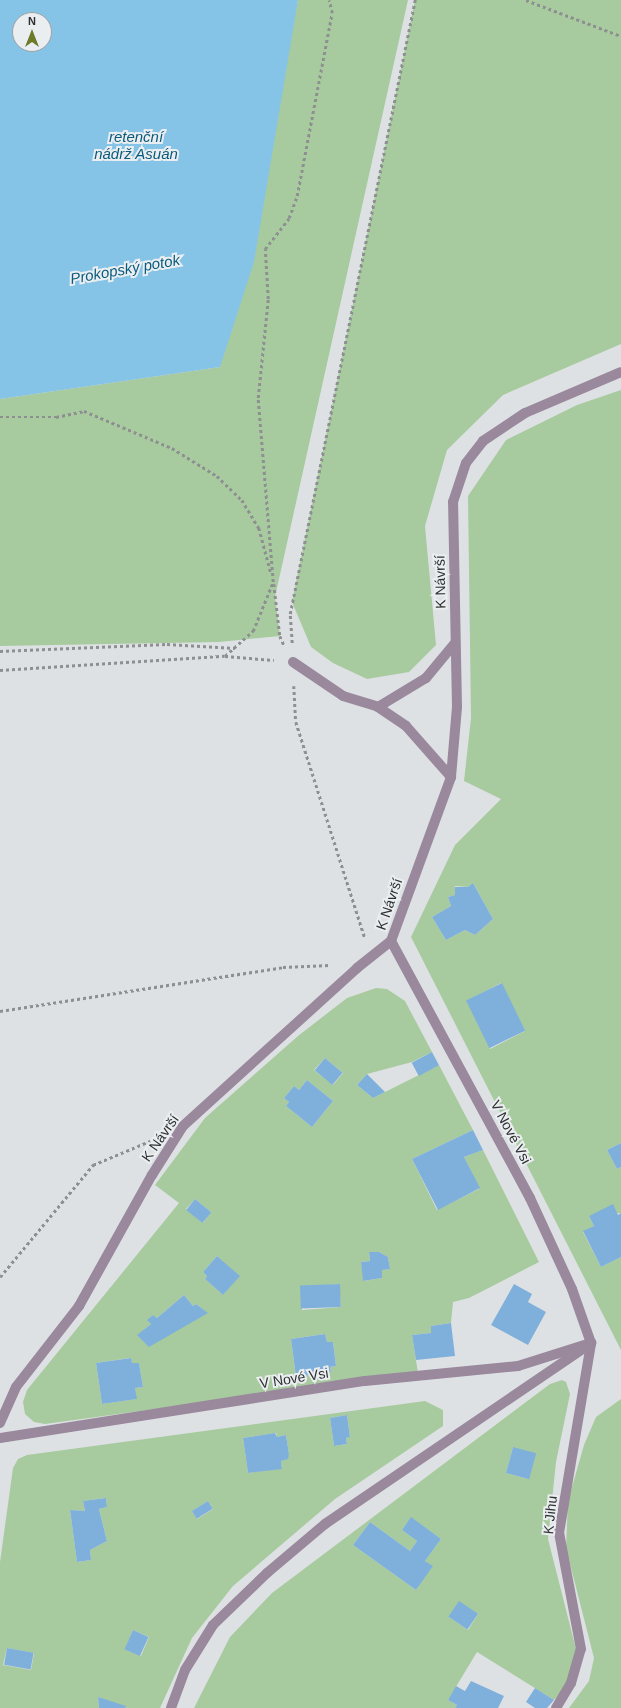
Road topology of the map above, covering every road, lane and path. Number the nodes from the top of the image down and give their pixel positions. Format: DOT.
graph roads {
  1 [pos="329,0"];
  2 [pos="415,0"];
  3 [pos="526,0"];
  4 [pos="621,36"];
  5 [pos="621,372"];
  6 [pos="0,417"];
  7 [pos="273,582"];
  8 [pos="455,643"];
  9 [pos="235,648"];
  10 [pos="0,651"];
  11 [pos="225,656"];
  12 [pos="293,662"];
  13 [pos="0,670"];
  14 [pos="378,707"];
  15 [pos="451,777"];
  16 [pos="391,941"];
  17 [pos="371,957"];
  18 [pos="357,968"];
  19 [pos="0,1011"];
  20 [pos="183,1126"];
  21 [pos="0,1277"];
  22 [pos="591,1343"];
  23 [pos="0,1423"];
  24 [pos="0,1438"];
  25 [pos="171,1708"];
  26 [pos="556,1708"];
  1 -- 7 [label="path"];
  2 -- 12 [label="path"];
  3 -- 4 [label="path"];
  5 -- 8 [label="street, K Návrší"];
  6 -- 7 [label="path"];
  7 -- 9 [label="path"];
  7 -- 12 [label="path"];
  8 -- 14 [label="street"];
  8 -- 15 [label="street, K Návrší"];
  9 -- 10 [label="path"];
  9 -- 11 [label="path"];
  11 -- 12 [label="path"];
  11 -- 13 [label="path"];
  12 -- 14 [label="street"];
  12 -- 17 [label="path"];
  14 -- 15 [label="street"];
  15 -- 16 [label="street, K Návrší"];
  16 -- 17 [label="street, K Návrší"];
  16 -- 22 [label="street, V Nové Vsi"];
  17 -- 18 [label="street, K Návrší"];
  18 -- 19 [label="path"];
  18 -- 20 [label="street, K Návrší"];
  20 -- 21 [label="path"];
  20 -- 23 [label="street, K Návrší"];
  22 -- 24 [label="street, V Nové Vsi"];
  22 -- 25 [label="street"];
  22 -- 26 [label="street, K Jihu"];
}
